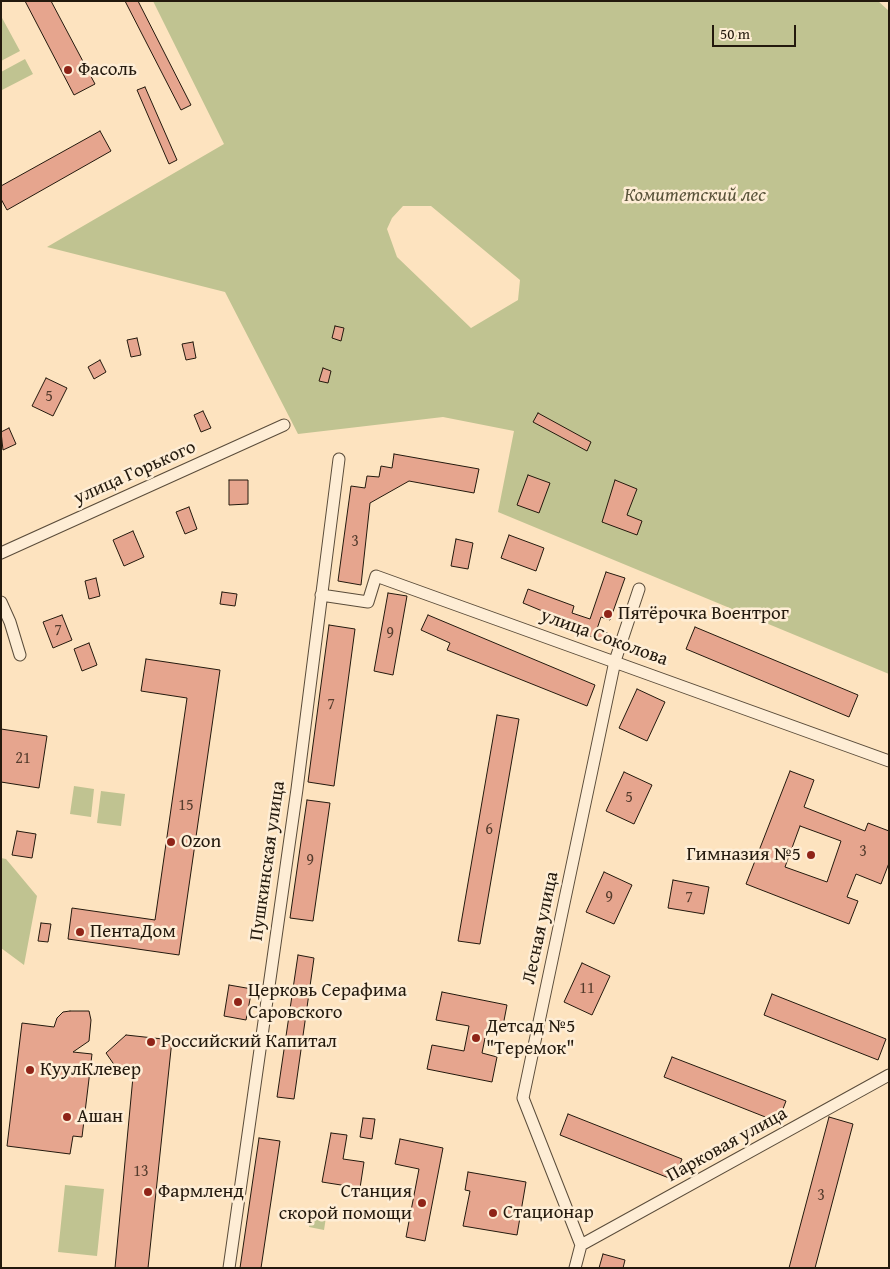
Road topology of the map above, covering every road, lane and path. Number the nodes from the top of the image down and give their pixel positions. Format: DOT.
graph roads {
  1 [pos="284,425"];
  2 [pos="339,459"];
  3 [pos="1,553"];
  4 [pos="639,589"];
  5 [pos="321,595"];
  6 [pos="1,602"];
  7 [pos="20,655"];
  8 [pos="615,661"];
  9 [pos="889,761"];
  10 [pos="889,1075"];
  11 [pos="582,1245"];
  12 [pos="229,1268"];
  13 [pos="575,1268"];
  1 -- 3 [label="street, улица Горького"];
  2 -- 5 [label="street, Пушкинская улица"];
  4 -- 8 [label="street, Лесная улица"];
  5 -- 8 [label="street, улица Соколова"];
  5 -- 12 [label="street, Пушкинская улица"];
  6 -- 7 [label="street"];
  8 -- 9 [label="street, улица Соколова"];
  8 -- 11 [label="street, Лесная улица"];
  10 -- 11 [label="street, Парковая улица"];
  11 -- 13 [label="street"];
}
